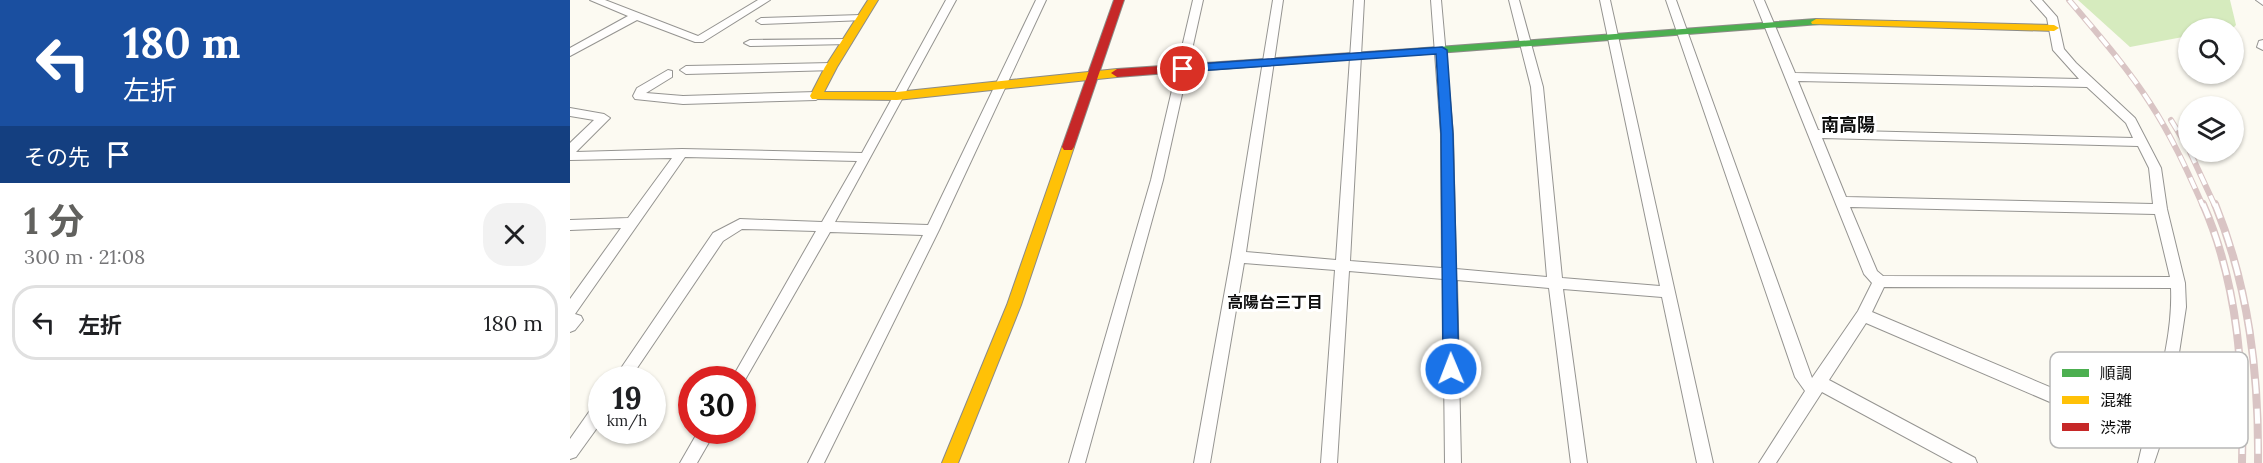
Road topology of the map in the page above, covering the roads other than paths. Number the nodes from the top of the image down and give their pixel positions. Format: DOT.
graph roads {
  1 [pos="595,0"];
  2 [pos="873,0"];
  3 [pos="951,0"];
  4 [pos="1041,0"];
  5 [pos="1119,0"];
  6 [pos="1198,0"];
  7 [pos="1278,0"];
  8 [pos="1359,0"];
  9 [pos="1436,0"];
  10 [pos="1514,0"];
  11 [pos="1605,0"];
  12 [pos="1671,0"];
  13 [pos="1760,0"];
  14 [pos="2036,0"];
  15 [pos="761,1"];
  16 [pos="636,16"];
  17 [pos="861,18"];
  18 [pos="761,21"];
  19 [pos="1770,26"];
  20 [pos="2054,28"];
  21 [pos="1682,32"];
  22 [pos="1613,37"];
  23 [pos="846,42"];
  24 [pos="750,43"];
  25 [pos="1524,44"];
  26 [pos="1442,50"];
  27 [pos="570,53"];
  28 [pos="1357,56"];
  29 [pos="1270,62"];
  30 [pos="831,67"];
  31 [pos="1183,69"];
  32 [pos="686,70"];
  33 [pos="668,74"];
  34 [pos="1094,75"];
  35 [pos="1790,77"];
  36 [pos="2091,83"];
  37 [pos="1002,86"];
  38 [pos="816,96"];
  39 [pos="897,96"];
  40 [pos="570,112"];
  41 [pos="1814,134"];
  42 [pos="2141,142"];
  43 [pos="570,150"];
  44 [pos="682,153"];
  45 [pos="570,156"];
  46 [pos="866,157"];
  47 [pos="1841,202"];
  48 [pos="2160,209"];
  49 [pos="631,223"];
  50 [pos="570,225"];
  51 [pos="826,227"];
  52 [pos="932,230"];
  53 [pos="1238,257"];
  54 [pos="1343,266"];
  55 [pos="1448,275"];
  56 [pos="1880,281"];
  57 [pos="1555,282"];
  58 [pos="2178,283"];
  59 [pos="1669,292"];
  60 [pos="570,310"];
  61 [pos="1863,315"];
  62 [pos="570,320"];
  63 [pos="570,326"];
  64 [pos="2172,352"];
  65 [pos="630,366"];
  66 [pos="746,366"];
  67 [pos="1815,386"];
  68 [pos="2050,395"];
  69 [pos="588,427"];
  70 [pos="700,444"];
  71 [pos="2151,448"];
  72 [pos="570,452"];
  73 [pos="1773,461"];
  74 [pos="688,463"];
  75 [pos="816,463"];
  76 [pos="950,463"];
  77 [pos="1077,463"];
  78 [pos="1202,463"];
  79 [pos="1329,463"];
  80 [pos="1454,463"];
  81 [pos="1579,463"];
  82 [pos="1706,463"];
  83 [pos="1969,463"];
  84 [pos="2146,463"];
  1 -- 16 [label="street"];
  2 -- 17 [label="street"];
  3 -- 39 [label="street"];
  4 -- 37 [label="street"];
  5 -- 34 [label="street"];
  6 -- 31 [label="street"];
  7 -- 29 [label="street"];
  8 -- 28 [label="street"];
  9 -- 26 [label="street"];
  10 -- 25 [label="street"];
  11 -- 22 [label="street"];
  12 -- 21 [label="street"];
  13 -- 19 [label="street"];
  14 -- 20 [label="street"];
  15 -- 16 [label="street"];
  16 -- 27 [label="street"];
  17 -- 18 [label="street"];
  17 -- 23 [label="street"];
  19 -- 20 [label="street"];
  19 -- 21 [label="street"];
  19 -- 35 [label="street"];
  20 -- 36 [label="street"];
  21 -- 22 [label="street"];
  21 -- 67 [label="street"];
  22 -- 25 [label="street"];
  22 -- 59 [label="street"];
  23 -- 24 [label="street"];
  23 -- 30 [label="street"];
  25 -- 26 [label="street"];
  25 -- 57 [label="street"];
  26 -- 28 [label="street"];
  26 -- 55 [label="street"];
  28 -- 29 [label="street"];
  28 -- 54 [label="street"];
  29 -- 31 [label="street"];
  29 -- 53 [label="street"];
  30 -- 32 [label="street"];
  30 -- 38 [label="street"];
  31 -- 34 [label="street"];
  31 -- 77 [label="street"];
  33 -- 38 [label="street"];
  34 -- 37 [label="street"];
  34 -- 76 [label="street"];
  35 -- 36 [label="street"];
  35 -- 41 [label="street"];
  36 -- 42 [label="street"];
  37 -- 39 [label="street"];
  37 -- 52 [label="street"];
  38 -- 39 [label="street"];
  39 -- 46 [label="street"];
  40 -- 43 [label="street"];
  41 -- 42 [label="street"];
  41 -- 47 [label="street"];
  42 -- 48 [label="street"];
  44 -- 45 [label="street"];
  44 -- 46 [label="street"];
  44 -- 49 [label="street"];
  46 -- 51 [label="street"];
  47 -- 48 [label="street"];
  47 -- 56 [label="street"];
  48 -- 58 [label="street"];
  49 -- 50 [label="street"];
  49 -- 60 [label="street"];
  51 -- 52 [label="street"];
  51 -- 65 [label="street"];
  51 -- 66 [label="street"];
  52 -- 75 [label="street"];
  53 -- 54 [label="street"];
  53 -- 78 [label="street"];
  54 -- 55 [label="street"];
  54 -- 79 [label="street"];
  55 -- 57 [label="street"];
  55 -- 80 [label="street"];
  56 -- 58 [label="street"];
  56 -- 61 [label="street"];
  57 -- 59 [label="street"];
  57 -- 81 [label="street"];
  58 -- 64 [label="street"];
  59 -- 82 [label="street"];
  61 -- 67 [label="street"];
  61 -- 68 [label="street"];
  62 -- 63 [label="street"];
  67 -- 73 [label="street"];
  67 -- 83 [label="street"];
  69 -- 72 [label="street"];
  70 -- 74 [label="street"];
  71 -- 84 [label="street"];
}
